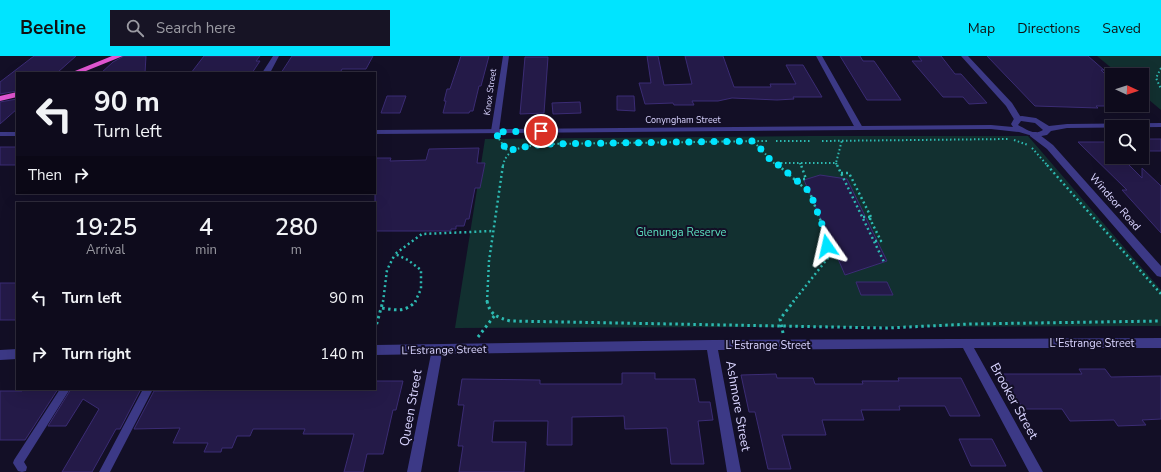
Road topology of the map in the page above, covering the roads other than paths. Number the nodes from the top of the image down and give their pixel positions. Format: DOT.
graph roads {
  1 [pos="119,56"];
  2 [pos="276,56"];
  3 [pos="506,56"];
  4 [pos="819,56"];
  5 [pos="964,56"];
  6 [pos="77,72"];
  7 [pos="267,72"];
  8 [pos="16,94"];
  9 [pos="0,100"];
  10 [pos="1008,104"];
  11 [pos="1030,119"];
  12 [pos="1016,122"];
  13 [pos="1040,123"];
  14 [pos="1161,125"];
  15 [pos="1067,126"];
  16 [pos="991,127"];
  17 [pos="860,128"];
  18 [pos="1021,130"];
  19 [pos="376,132"];
  20 [pos="495,132"];
  21 [pos="1045,132"];
  22 [pos="0,134"];
  23 [pos="16,134"];
  24 [pos="1033,134"];
  25 [pos="1050,147"];
  26 [pos="1161,273"];
  27 [pos="1161,343"];
  28 [pos="966,344"];
  29 [pos="712,345"];
  30 [pos="376,350"];
  31 [pos="437,350"];
  32 [pos="0,354"];
  33 [pos="16,354"];
  34 [pos="64,390"];
  35 [pos="147,390"];
  36 [pos="22,467"];
  37 [pos="104,472"];
  38 [pos="414,472"];
  39 [pos="734,472"];
  40 [pos="1036,472"];
  1 -- 6 [label="highway"];
  2 -- 7 [label="street"];
  3 -- 20 [label="street, Knox Street"];
  4 -- 17 [label="street"];
  5 -- 10 [label="street"];
  8 -- 9 [label="highway"];
  10 -- 11 [label="street"];
  10 -- 12 [label="street"];
  11 -- 12 [label="street, Conyngham Street"];
  11 -- 13 [label="street"];
  12 -- 16 [label="street, Conyngham Street"];
  12 -- 18 [label="street"];
  13 -- 15 [label="street"];
  13 -- 21 [label="street"];
  14 -- 15 [label="street"];
  15 -- 21 [label="street"];
  16 -- 17 [label="street, Conyngham Street"];
  16 -- 18 [label="street, Conyngham Street"];
  17 -- 20 [label="street, Conyngham Street"];
  18 -- 24 [label="street"];
  19 -- 20 [label="street, Conyngham Street"];
  21 -- 24 [label="street"];
  21 -- 25 [label="street, Windsor Road"];
  22 -- 23 [label="street"];
  24 -- 25 [label="street, Windsor Road"];
  25 -- 26 [label="street, Windsor Road"];
  27 -- 28 [label="street, L'Estrange Street"];
  28 -- 29 [label="street, L'Estrange Street"];
  28 -- 40 [label="street, Brooker Street"];
  29 -- 31 [label="street, L'Estrange Street"];
  29 -- 39 [label="street, Ashmore Street"];
  30 -- 31 [label="street, L'Estrange Street"];
  31 -- 38 [label="street, Queen Street"];
  32 -- 33 [label="street"];
  34 -- 36 [label="lane"];
  35 -- 37 [label="lane"];
}
